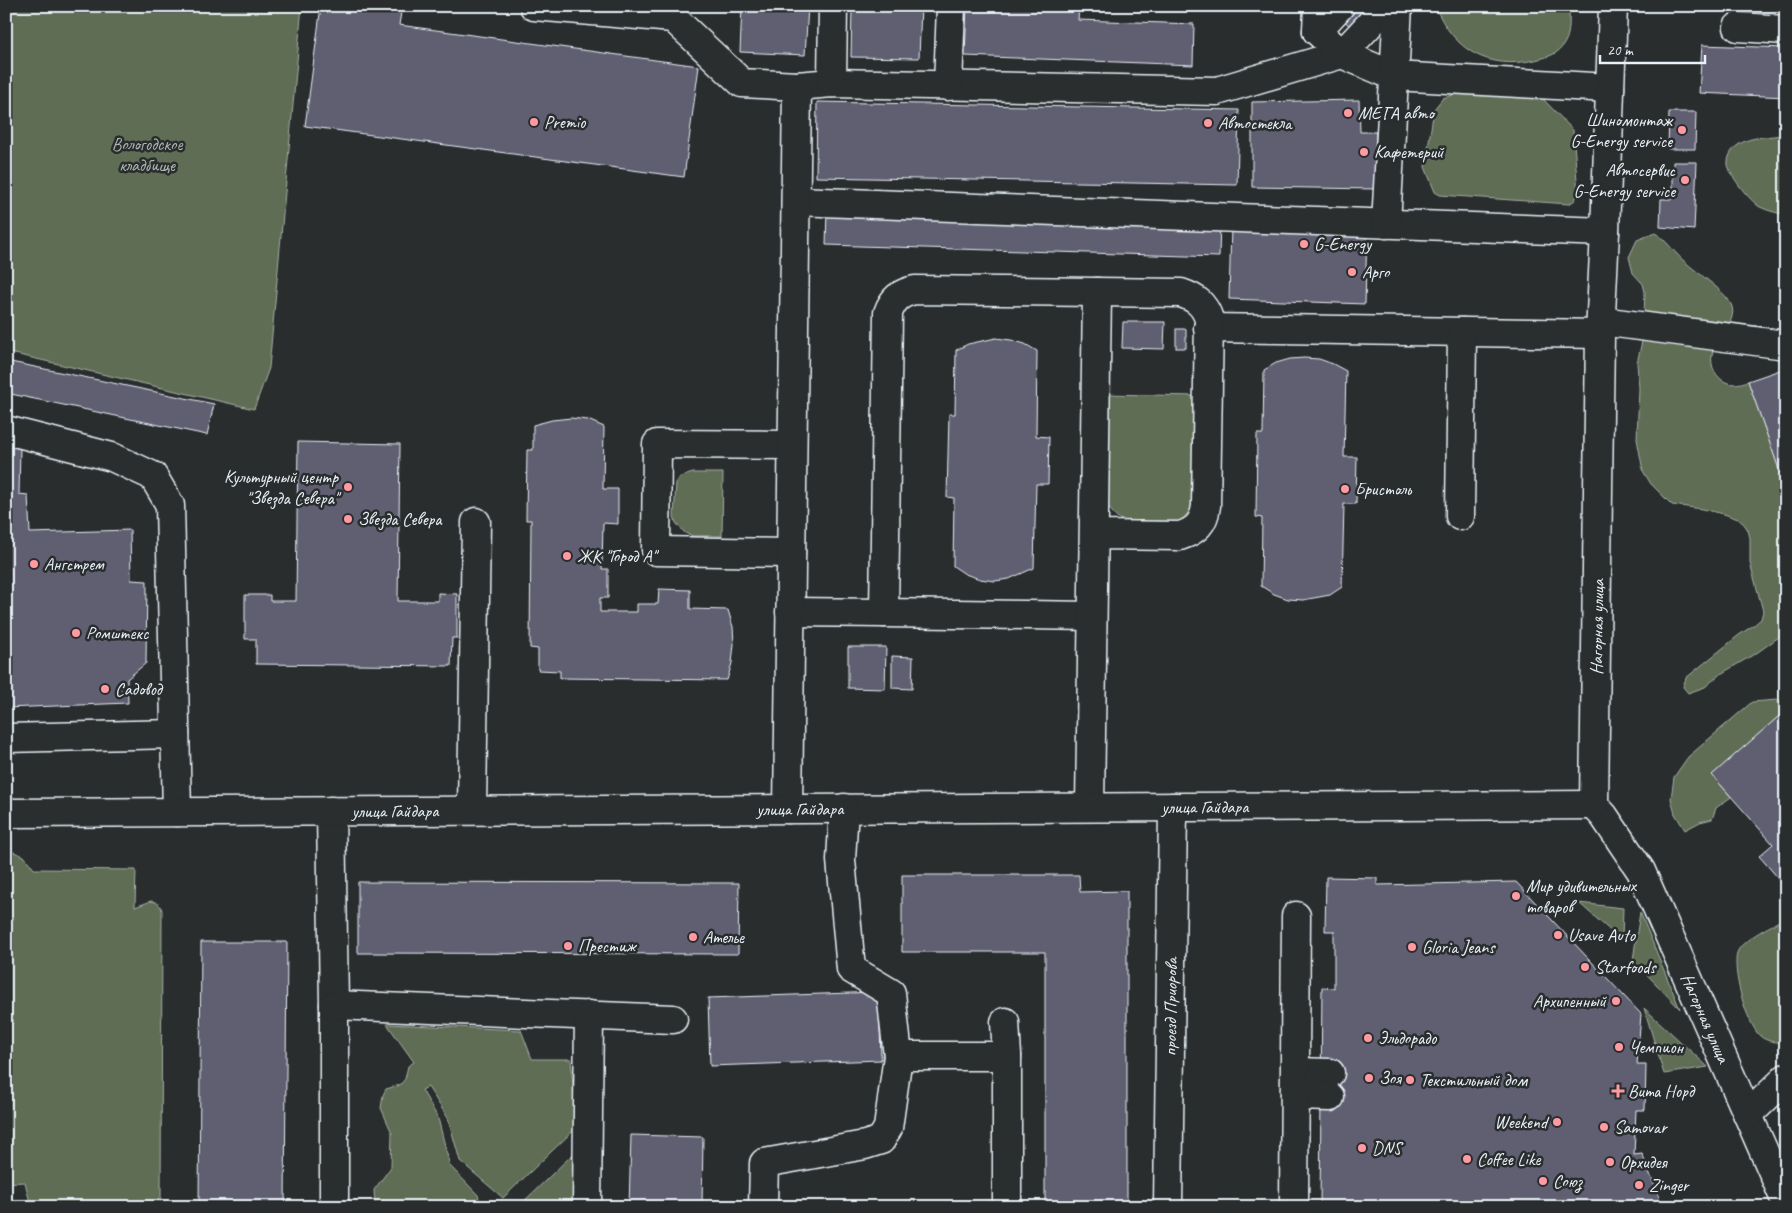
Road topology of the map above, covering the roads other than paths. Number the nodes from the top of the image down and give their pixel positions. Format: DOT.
graph roads {
  1 [pos="534,6"];
  2 [pos="833,6"];
  3 [pos="951,6"];
  4 [pos="1305,6"];
  5 [pos="1340,6"];
  6 [pos="1387,6"];
  7 [pos="1398,6"];
  8 [pos="1614,6"];
  9 [pos="1317,14"];
  10 [pos="1738,27"];
  11 [pos="1786,30"];
  12 [pos="1342,54"];
  13 [pos="1394,76"];
  14 [pos="832,83"];
  15 [pos="797,86"];
  16 [pos="948,86"];
  17 [pos="1610,88"];
  18 [pos="796,201"];
  19 [pos="1386,224"];
  20 [pos="1605,232"];
  21 [pos="1097,292"];
  22 [pos="1600,327"];
  23 [pos="1208,328"];
  24 [pos="1462,332"];
  25 [pos="1786,345"];
  26 [pos="6,430"];
  27 [pos="792,445"];
  28 [pos="1460,516"];
  29 [pos="476,522"];
  30 [pos="1094,536"];
  31 [pos="791,553"];
  32 [pos="790,612"];
  33 [pos="884,613"];
  34 [pos="1092,616"];
  35 [pos="175,734"];
  36 [pos="6,738"];
  37 [pos="1594,805"];
  38 [pos="1090,807"];
  39 [pos="1173,807"];
  40 [pos="844,808"];
  41 [pos="788,809"];
  42 [pos="472,810"];
  43 [pos="331,811"];
  44 [pos="177,812"];
  45 [pos="6,813"];
  46 [pos="1296,916"];
  47 [pos="334,1005"];
  48 [pos="589,1015"];
  49 [pos="673,1018"];
  50 [pos="1005,1022"];
  51 [pos="898,1056"];
  52 [pos="1007,1056"];
  53 [pos="1786,1078"];
  54 [pos="1296,1084"];
  55 [pos="1330,1085"];
  56 [pos="1748,1115"];
  57 [pos="1786,1202"];
  58 [pos="334,1207"];
  59 [pos="587,1207"];
  60 [pos="764,1207"];
  61 [pos="1008,1207"];
  62 [pos="1168,1207"];
  63 [pos="1294,1207"];
  1 -- 15 [label="street"];
  2 -- 14 [label="street"];
  3 -- 16 [label="street"];
  4 -- 9 [label="street"];
  5 -- 9 [label="street"];
  6 -- 12 [label="street"];
  7 -- 13 [label="street"];
  8 -- 17 [label="street, Нагорная улица"];
  9 -- 12 [label="street"];
  10 -- 11 [label="street"];
  12 -- 13 [label="street"];
  12 -- 16 [label="street"];
  13 -- 17 [label="street"];
  13 -- 19 [label="street"];
  14 -- 15 [label="street"];
  14 -- 16 [label="street"];
  15 -- 18 [label="street"];
  17 -- 20 [label="street, Нагорная улица"];
  18 -- 19 [label="street"];
  18 -- 27 [label="street"];
  19 -- 20 [label="street"];
  20 -- 22 [label="street, Нагорная улица"];
  21 -- 23 [label="street"];
  21 -- 30 [label="street"];
  21 -- 33 [label="street"];
  22 -- 24 [label="street"];
  22 -- 25 [label="street"];
  22 -- 37 [label="street, Нагорная улица"];
  23 -- 24 [label="street"];
  23 -- 30 [label="street"];
  24 -- 28 [label="street"];
  26 -- 35 [label="street"];
  27 -- 31 [label="street"];
  27 -- 31 [label="street"];
  29 -- 42 [label="street"];
  30 -- 34 [label="street"];
  31 -- 32 [label="street"];
  32 -- 33 [label="street"];
  32 -- 41 [label="street"];
  33 -- 34 [label="street"];
  34 -- 38 [label="street"];
  35 -- 36 [label="street"];
  35 -- 44 [label="street"];
  37 -- 39 [label="street, улица Гайдара"];
  37 -- 56 [label="street, Нагорная улица"];
  38 -- 39 [label="street, улица Гайдара"];
  38 -- 40 [label="street, улица Гайдара"];
  39 -- 62 [label="street, проезд Приорова"];
  40 -- 41 [label="street, улица Гайдара"];
  40 -- 51 [label="street"];
  41 -- 42 [label="street, улица Гайдара"];
  42 -- 43 [label="street, улица Гайдара"];
  43 -- 44 [label="street, улица Гайдара"];
  43 -- 47 [label="street"];
  44 -- 45 [label="street, улица Гайдара"];
  46 -- 54 [label="street"];
  47 -- 48 [label="street"];
  47 -- 58 [label="street"];
  48 -- 49 [label="street"];
  48 -- 59 [label="street"];
  50 -- 52 [label="street"];
  51 -- 52 [label="street"];
  51 -- 60 [label="street"];
  52 -- 61 [label="street"];
  53 -- 56 [label="street"];
  54 -- 55 [label="street"];
  54 -- 63 [label="street"];
  56 -- 57 [label="street, Нагорная улица"];
}
